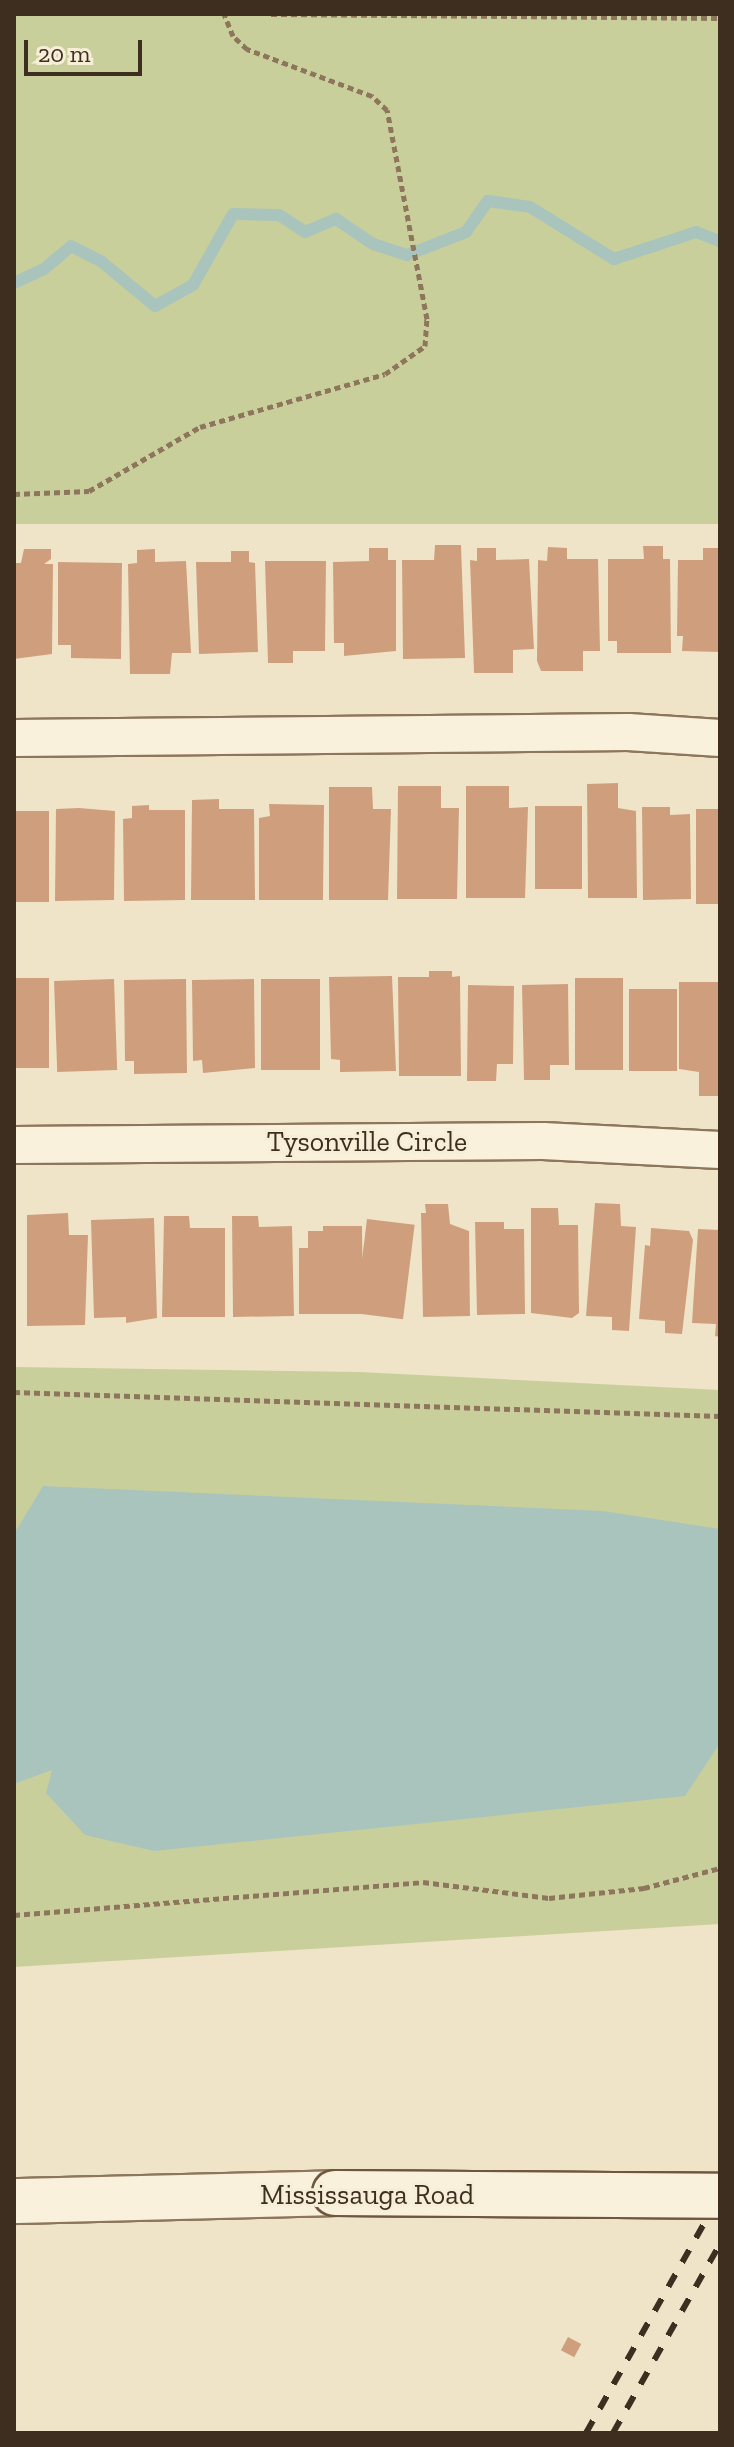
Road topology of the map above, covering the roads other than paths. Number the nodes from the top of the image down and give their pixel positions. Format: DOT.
graph roads {
  1 [pos="14,738"];
  2 [pos="720,738"];
  3 [pos="14,1145"];
  4 [pos="720,1150"];
  5 [pos="720,2196"];
  6 [pos="14,2201"];
  1 -- 2 [label="street"];
  3 -- 4 [label="street, Tysonville Circle"];
  5 -- 6 [label="main road, Mississauga Road, bridge"];
}
